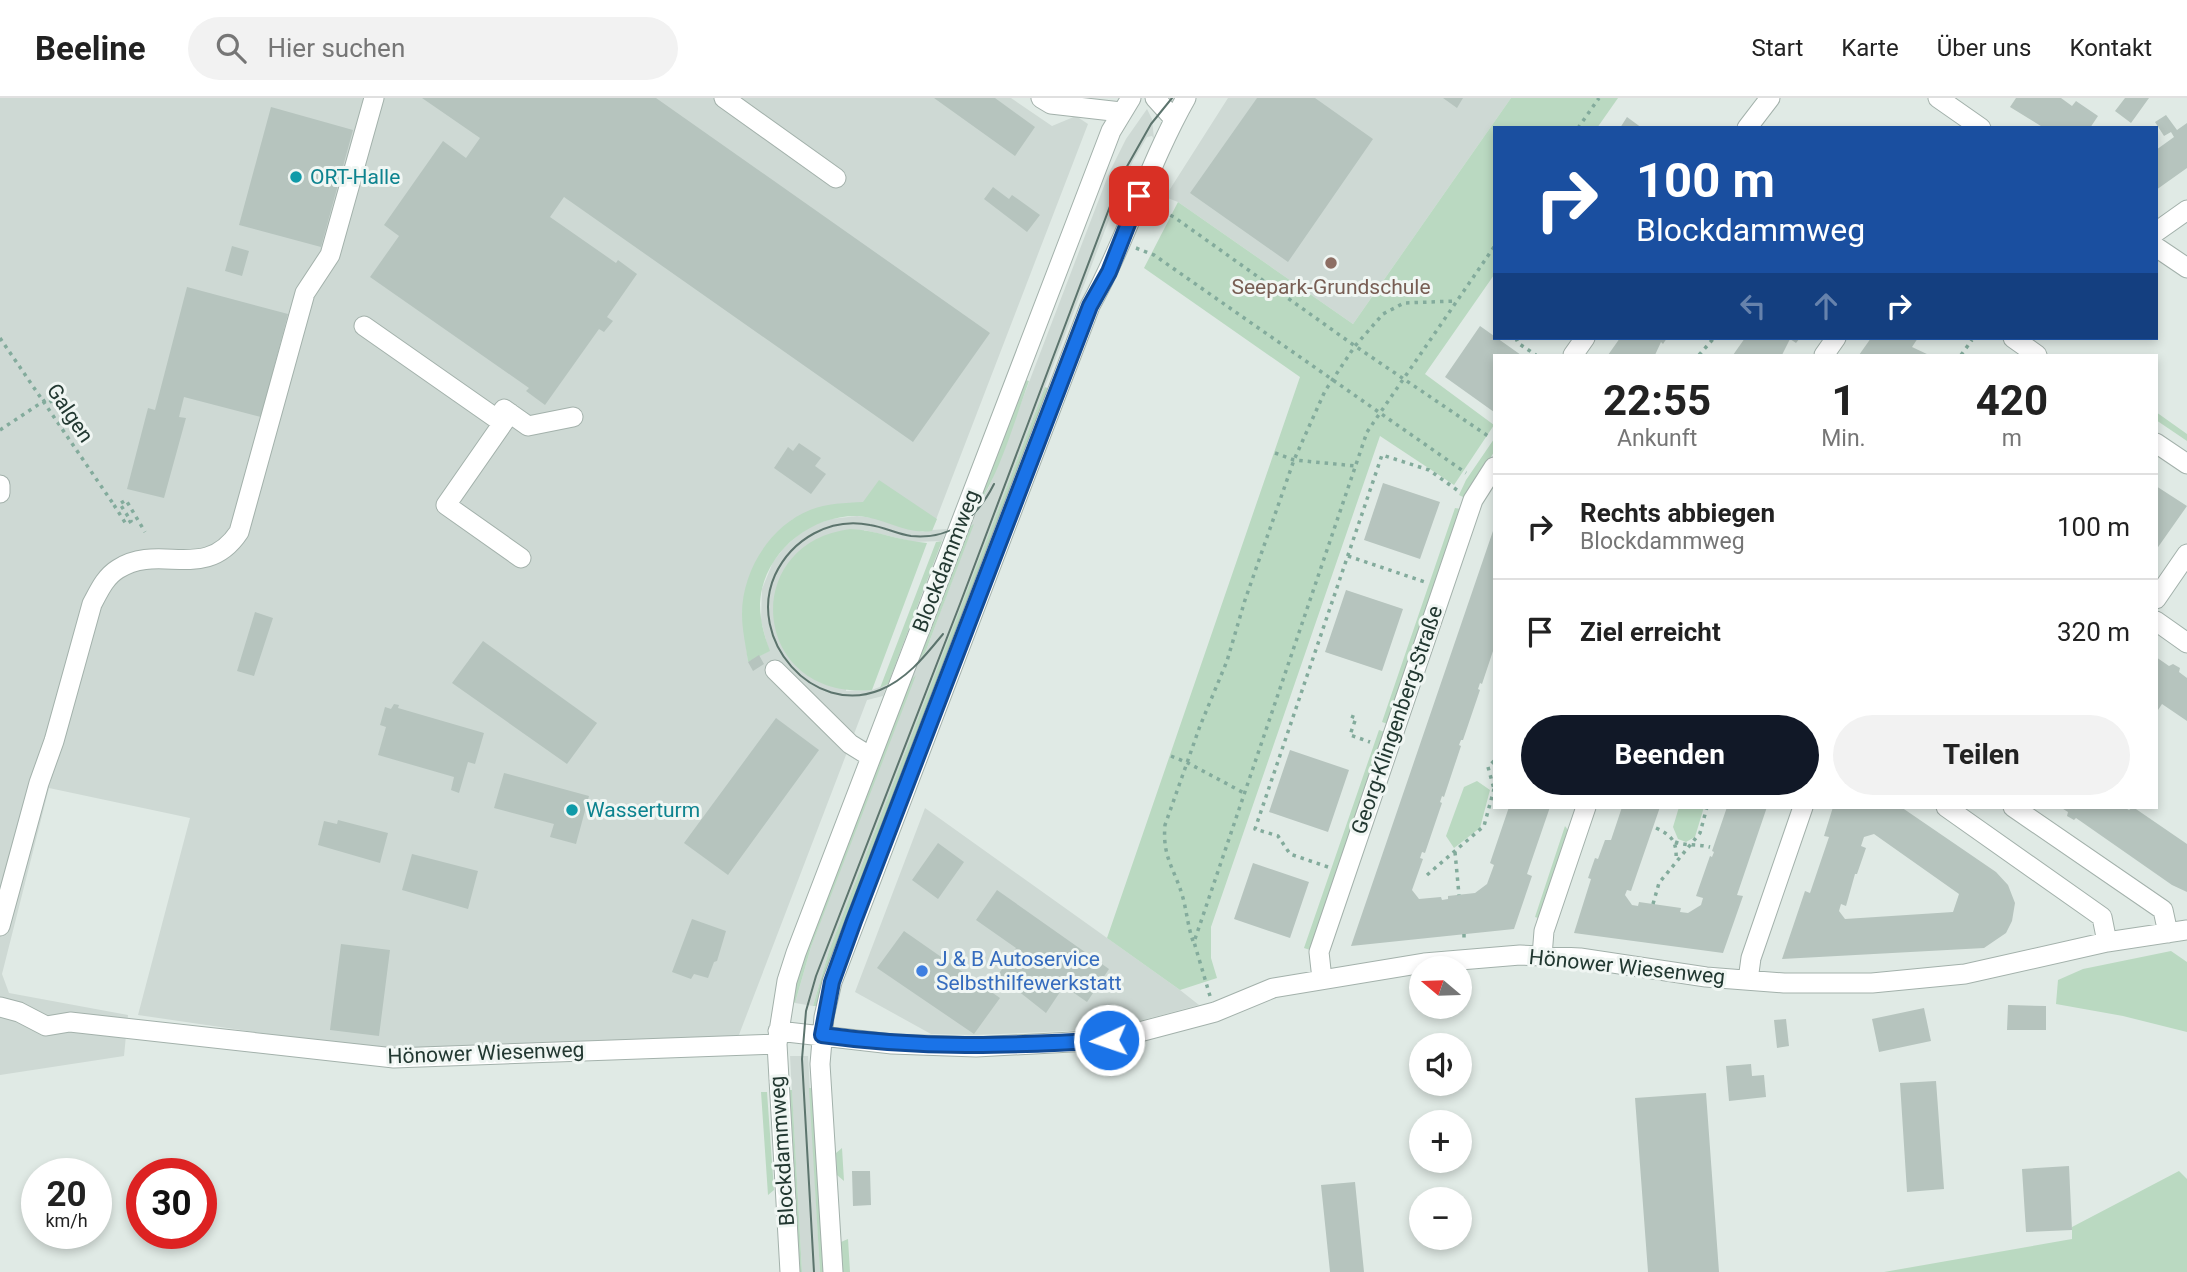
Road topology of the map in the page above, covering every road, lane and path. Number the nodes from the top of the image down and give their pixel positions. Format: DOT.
graph roads {
  1 [pos="374,98"];
  2 [pos="724,98"];
  3 [pos="1041,98"];
  4 [pos="1156,98"];
  5 [pos="1186,98"];
  6 [pos="1599,98"];
  7 [pos="1770,98"];
  8 [pos="1938,98"];
  9 [pos="1126,105"];
  10 [pos="1174,119"];
  11 [pos="1579,126"];
  12 [pos="1749,126"];
  13 [pos="1978,126"];
  14 [pos="836,178"];
  15 [pos="1153,207"];
  16 [pos="2187,210"];
  17 [pos="2158,231"];
  18 [pos="1135,247"];
  19 [pos="1493,248"];
  20 [pos="2158,248"];
  21 [pos="2187,268"];
  22 [pos="1457,301"];
  23 [pos="364,326"];
  24 [pos="0,338"];
  25 [pos="1517,340"];
  26 [pos="1712,340"];
  27 [pos="1972,340"];
  28 [pos="2015,340"];
  29 [pos="1355,346"];
  30 [pos="1534,354"];
  31 [pos="1700,354"];
  32 [pos="1962,354"];
  33 [pos="2036,354"];
  34 [pos="1404,378"];
  35 [pos="1332,379"];
  36 [pos="48,403"];
  37 [pos="510,413"];
  38 [pos="1380,413"];
  39 [pos="573,417"];
  40 [pos="0,430"];
  41 [pos="1491,438"];
  42 [pos="2158,444"];
  43 [pos="1275,453"];
  44 [pos="1294,460"];
  45 [pos="2187,464"];
  46 [pos="1356,466"];
  47 [pos="1493,471"];
  48 [pos="1466,473"];
  49 [pos="0,485"];
  50 [pos="1457,490"];
  51 [pos="1488,491"];
  52 [pos="0,493"];
  53 [pos="145,532"];
  54 [pos="2187,554"];
  55 [pos="1348,556"];
  56 [pos="521,558"];
  57 [pos="1425,582"];
  58 [pos="2158,596"];
  59 [pos="2158,622"];
  60 [pos="2187,643"];
  61 [pos="775,670"];
  62 [pos="1351,716"];
  63 [pos="1370,742"];
  64 [pos="1171,756"];
  65 [pos="871,757"];
  66 [pos="1493,762"];
  67 [pos="1188,763"];
  68 [pos="1493,785"];
  69 [pos="1244,793"];
  70 [pos="1493,793"];
  71 [pos="1585,809"];
  72 [pos="1706,809"];
  73 [pos="1802,809"];
  74 [pos="1949,809"];
  75 [pos="2016,809"];
  76 [pos="1656,828"];
  77 [pos="1675,842"];
  78 [pos="1691,845"];
  79 [pos="1710,847"];
  80 [pos="1455,851"];
  81 [pos="1676,861"];
  82 [pos="1328,867"];
  83 [pos="1427,875"];
  84 [pos="1459,895"];
  85 [pos="1653,904"];
  86 [pos="0,926"];
  87 [pos="2178,932"];
  88 [pos="2107,942"];
  89 [pos="1194,943"];
  90 [pos="1542,956"];
  91 [pos="1322,979"];
  92 [pos="1748,980"];
  93 [pos="0,1007"];
  94 [pos="1215,1012"];
  95 [pos="822,1035"];
  96 [pos="778,1037"];
  97 [pos="790,1272"];
  98 [pos="833,1272"];
  1 -- 86 [label="street"];
  2 -- 14 [label="street"];
  3 -- 9 [label="street"];
  4 -- 10 [label="street"];
  5 -- 10 [label="street, Blockdammweg"];
  6 -- 11 [label="path"];
  7 -- 12 [label="street"];
  8 -- 13 [label="street"];
  9 -- 65 [label="street, Blockdammweg"];
  10 -- 95 [label="street, Blockdammweg"];
  15 -- 29 [label="path"];
  16 -- 17 [label="street"];
  18 -- 35 [label="path"];
  19 -- 22 [label="path"];
  20 -- 21 [label="street"];
  22 -- 29 [label="path"];
  22 -- 34 [label="path"];
  23 -- 37 [label="street"];
  24 -- 36 [label="path, Galgen, bridge"];
  25 -- 30 [label="path"];
  26 -- 31 [label="path"];
  27 -- 32 [label="path"];
  28 -- 33 [label="street"];
  29 -- 34 [label="path"];
  29 -- 35 [label="path"];
  34 -- 38 [label="path"];
  34 -- 41 [label="path"];
  35 -- 38 [label="path"];
  35 -- 44 [label="path"];
  36 -- 40 [label="path"];
  36 -- 53 [label="path, Galgen, bridge"];
  37 -- 39 [label="street"];
  37 -- 56 [label="street"];
  38 -- 46 [label="path"];
  38 -- 48 [label="path"];
  42 -- 45 [label="street"];
  43 -- 44 [label="path"];
  44 -- 46 [label="path"];
  44 -- 67 [label="path"];
  46 -- 69 [label="path"];
  47 -- 51 [label="street, Georg-Klingenberg-Straße"];
  49 -- 52 [label="street"];
  50 -- 55 [label="path"];
  51 -- 91 [label="street, Georg-Klingenberg-Straße"];
  54 -- 58 [label="street"];
  55 -- 57 [label="path"];
  55 -- 82 [label="path"];
  59 -- 60 [label="street"];
  61 -- 65 [label="street"];
  62 -- 63 [label="path"];
  64 -- 67 [label="path"];
  65 -- 96 [label="street, Blockdammweg"];
  66 -- 68 [label="path"];
  67 -- 69 [label="path"];
  67 -- 89 [label="path"];
  69 -- 89 [label="path"];
  70 -- 80 [label="path"];
  71 -- 90 [label="street"];
  72 -- 78 [label="path"];
  73 -- 92 [label="street"];
  74 -- 88 [label="street"];
  75 -- 87 [label="street"];
  76 -- 77 [label="path"];
  77 -- 78 [label="path"];
  77 -- 81 [label="path"];
  78 -- 79 [label="path"];
  78 -- 81 [label="path"];
  80 -- 83 [label="path"];
  80 -- 84 [label="path"];
  81 -- 85 [label="path"];
  87 -- 88 [label="street, Hönower Wiesenweg"];
  88 -- 92 [label="street, Hönower Wiesenweg"];
  89 -- 94 [label="path"];
  90 -- 91 [label="street, Hönower Wiesenweg"];
  90 -- 92 [label="street, Hönower Wiesenweg"];
  91 -- 94 [label="street, Hönower Wiesenweg"];
  93 -- 96 [label="street, Hönower Wiesenweg"];
  94 -- 95 [label="street, Hönower Wiesenweg"];
  95 -- 96 [label="street"];
  95 -- 98 [label="street, Blockdammweg"];
  96 -- 97 [label="street, Blockdammweg"];
}
